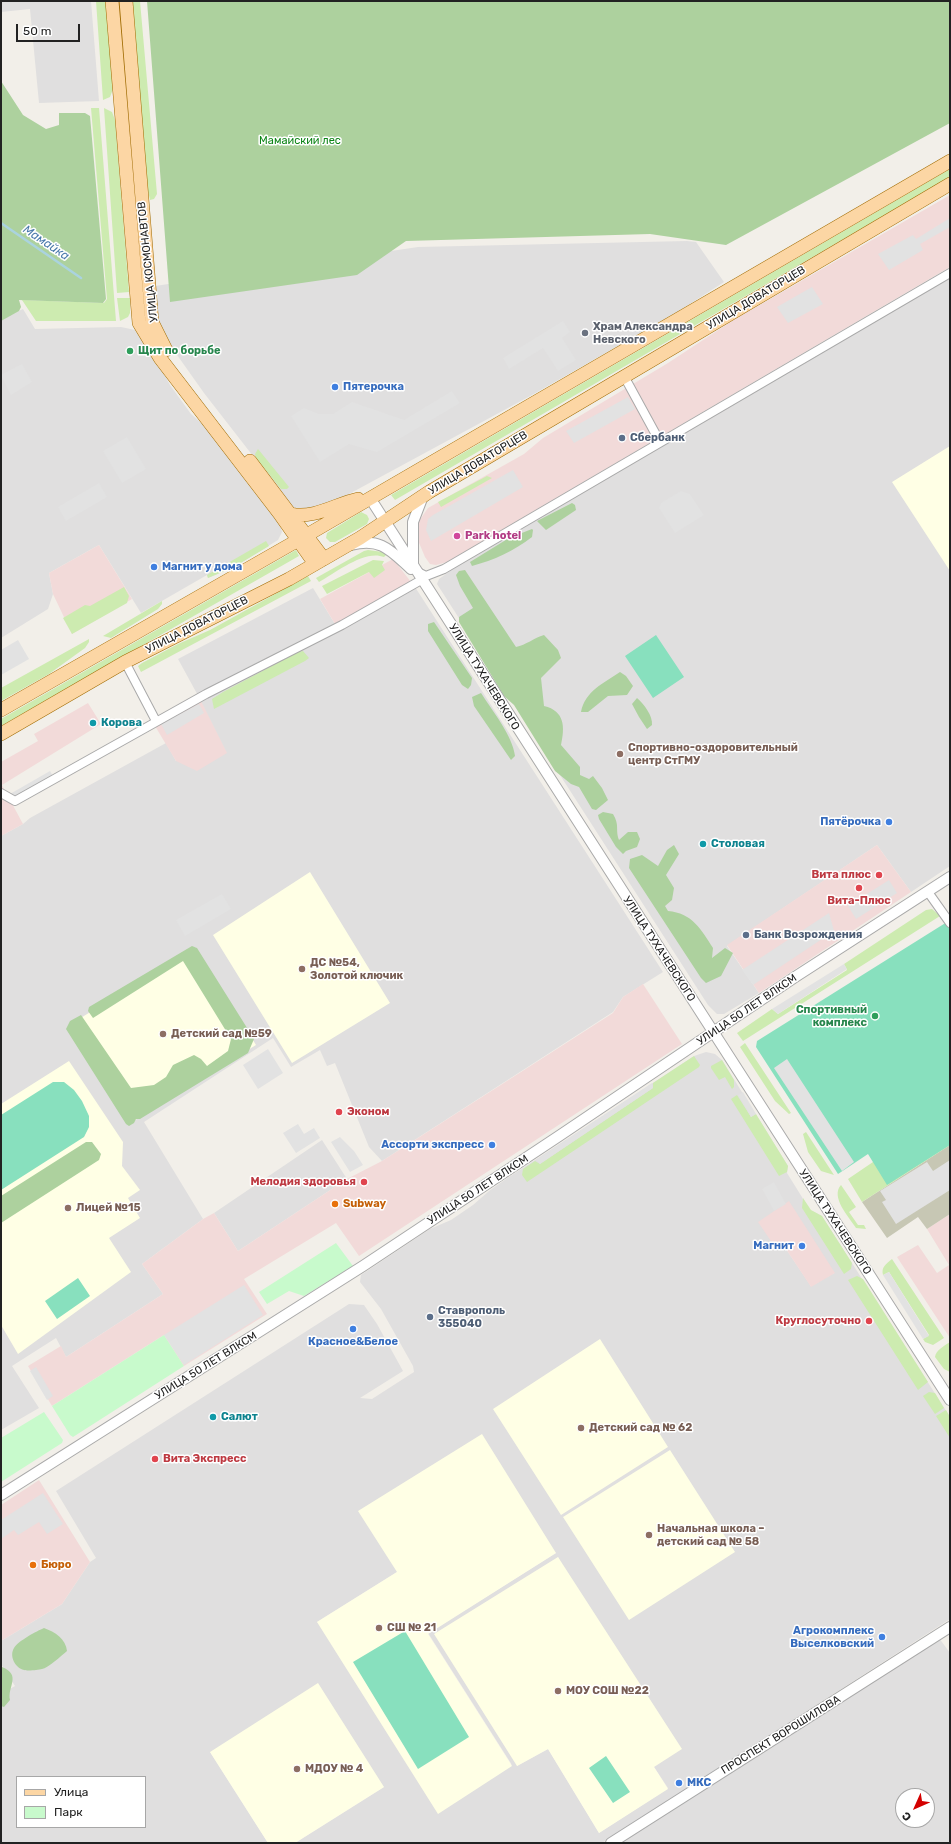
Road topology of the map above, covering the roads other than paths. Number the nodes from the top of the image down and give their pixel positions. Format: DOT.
graph roads {
  1 [pos="112,1"];
  2 [pos="126,1"];
  3 [pos="950,161"];
  4 [pos="950,184"];
  5 [pos="950,273"];
  6 [pos="624,376"];
  7 [pos="660,442"];
  8 [pos="423,496"];
  9 [pos="370,498"];
  10 [pos="287,516"];
  11 [pos="385,521"];
  12 [pos="306,540"];
  13 [pos="345,546"];
  14 [pos="279,551"];
  15 [pos="319,561"];
  16 [pos="418,572"];
  17 [pos="125,662"];
  18 [pos="1,710"];
  19 [pos="156,721"];
  20 [pos="1,734"];
  21 [pos="1,794"];
  22 [pos="950,877"];
  23 [pos="928,892"];
  24 [pos="950,923"];
  25 [pos="713,1033"];
  26 [pos="950,1400"];
  27 [pos="1,1495"];
  28 [pos="950,1627"];
  29 [pos="612,1843"];
  1 -- 10 [label="main road, УЛИЦА КОСМОНАВТОВ"];
  2 -- 10 [label="main road, УЛИЦА КОСМОНАВТОВ"];
  3 -- 9 [label="main road, УЛИЦА ДОВАТОРЦЕВ"];
  4 -- 6 [label="main road, УЛИЦА ДОВАТОРЦЕВ"];
  5 -- 7 [label="street"];
  6 -- 7 [label="street"];
  6 -- 8 [label="main road, УЛИЦА ДОВАТОРЦЕВ"];
  7 -- 16 [label="street"];
  8 -- 11 [label="main road, УЛИЦА ДОВАТОРЦЕВ"];
  8 -- 16 [label="street"];
  9 -- 10 [label="main road"];
  9 -- 11 [label="street, УЛИЦА ТУХАЧЕВСКОГО"];
  9 -- 12 [label="main road, УЛИЦА ДОВАТОРЦЕВ"];
  10 -- 12 [label="main road"];
  10 -- 14 [label="main road"];
  11 -- 13 [label="main road, УЛИЦА ДОВАТОРЦЕВ"];
  11 -- 16 [label="street, УЛИЦА ТУХАЧЕВСКОГО"];
  12 -- 14 [label="main road, УЛИЦА ДОВАТОРЦЕВ"];
  12 -- 15 [label="main road"];
  13 -- 15 [label="main road, УЛИЦА ДОВАТОРЦЕВ"];
  13 -- 16 [label="street"];
  14 -- 18 [label="main road, УЛИЦА ДОВАТОРЦЕВ"];
  15 -- 17 [label="main road, УЛИЦА ДОВАТОРЦЕВ"];
  16 -- 19 [label="street"];
  16 -- 25 [label="street, УЛИЦА ТУХАЧЕВСКОГО"];
  17 -- 19 [label="street"];
  17 -- 20 [label="main road, УЛИЦА ДОВАТОРЦЕВ"];
  19 -- 21 [label="street"];
  22 -- 23 [label="street, УЛИЦА 50 ЛЕТ ВЛКСМ"];
  23 -- 24 [label="street"];
  23 -- 25 [label="street, УЛИЦА 50 ЛЕТ ВЛКСМ"];
  25 -- 26 [label="street, УЛИЦА ТУХАЧЕВСКОГО"];
  25 -- 27 [label="street, УЛИЦА 50 ЛЕТ ВЛКСМ"];
  28 -- 29 [label="street, ПРОСПЕКТ ВОРОШИЛОВА"];
}
